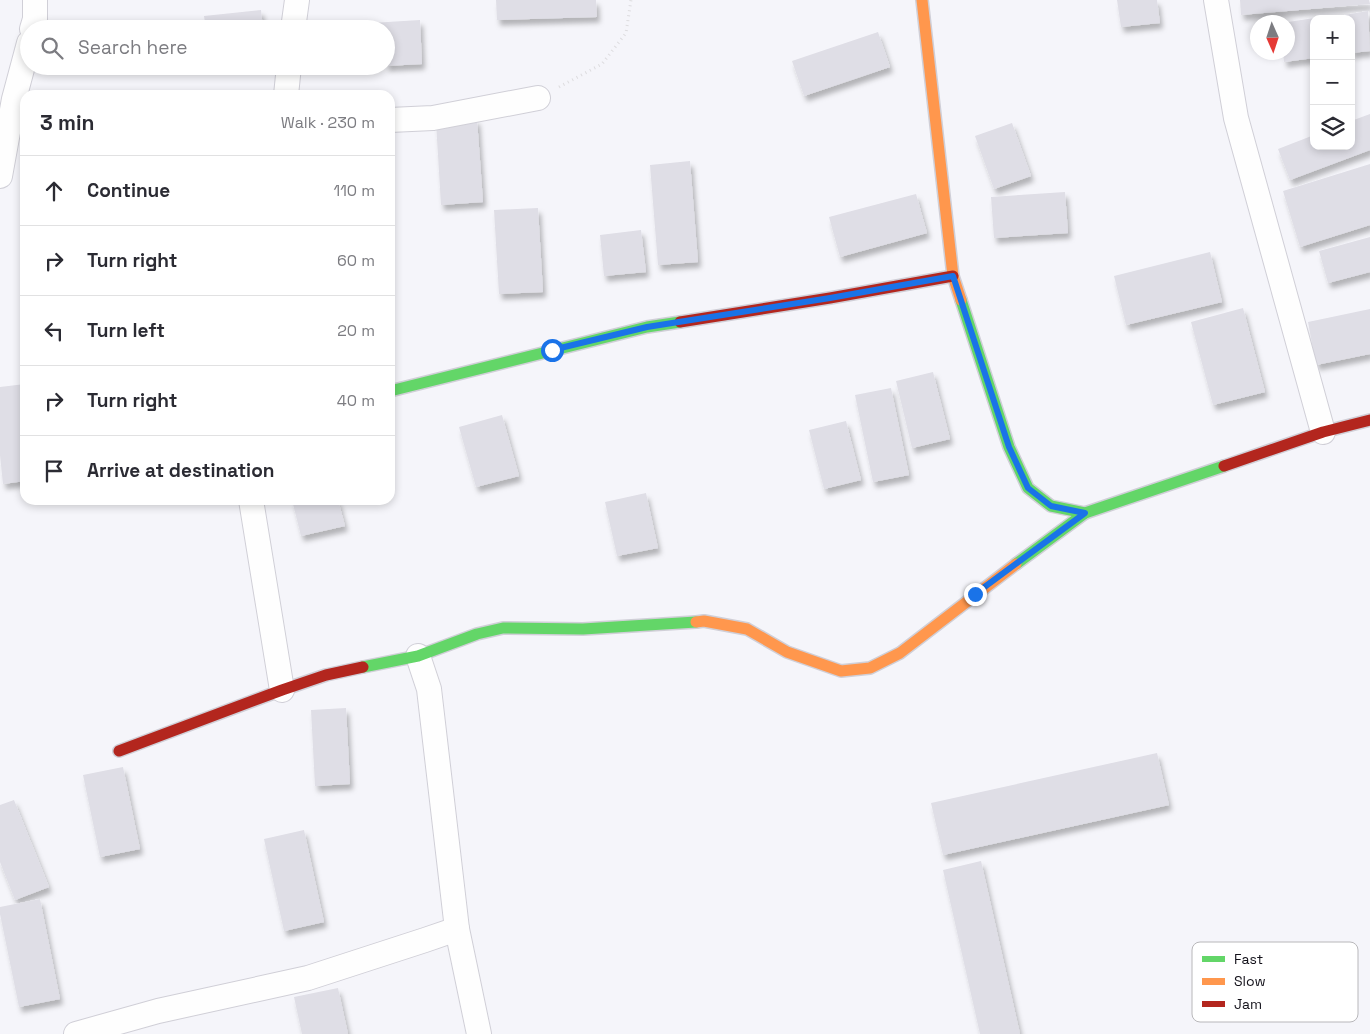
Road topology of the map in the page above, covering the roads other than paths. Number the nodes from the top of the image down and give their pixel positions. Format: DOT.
graph roads {
  1 [pos="35,0"];
  2 [pos="297,0"];
  3 [pos="922,0"];
  4 [pos="1216,0"];
  5 [pos="35,20"];
  6 [pos="294,20"];
  7 [pos="20,75"];
  8 [pos="288,75"];
  9 [pos="287,90"];
  10 [pos="538,98"];
  11 [pos="395,120"];
  12 [pos="0,176"];
  13 [pos="953,276"];
  14 [pos="395,390"];
  15 [pos="1370,420"];
  16 [pos="1323,432"];
  17 [pos="252,505"];
  18 [pos="1085,513"];
  19 [pos="418,656"];
  20 [pos="282,690"];
  21 [pos="119,750"];
  22 [pos="457,929"];
  23 [pos="76,1034"];
  24 [pos="479,1034"];
  1 -- 5 [label="street"];
  2 -- 6 [label="street"];
  3 -- 13 [label="street"];
  4 -- 16 [label="street"];
  7 -- 12 [label="street"];
  8 -- 9 [label="street"];
  10 -- 11 [label="street"];
  13 -- 14 [label="street"];
  13 -- 18 [label="street"];
  15 -- 16 [label="street"];
  16 -- 18 [label="street"];
  17 -- 20 [label="street"];
  18 -- 19 [label="street"];
  19 -- 20 [label="street"];
  19 -- 22 [label="street"];
  20 -- 21 [label="street"];
  22 -- 23 [label="street"];
  22 -- 24 [label="street"];
}
